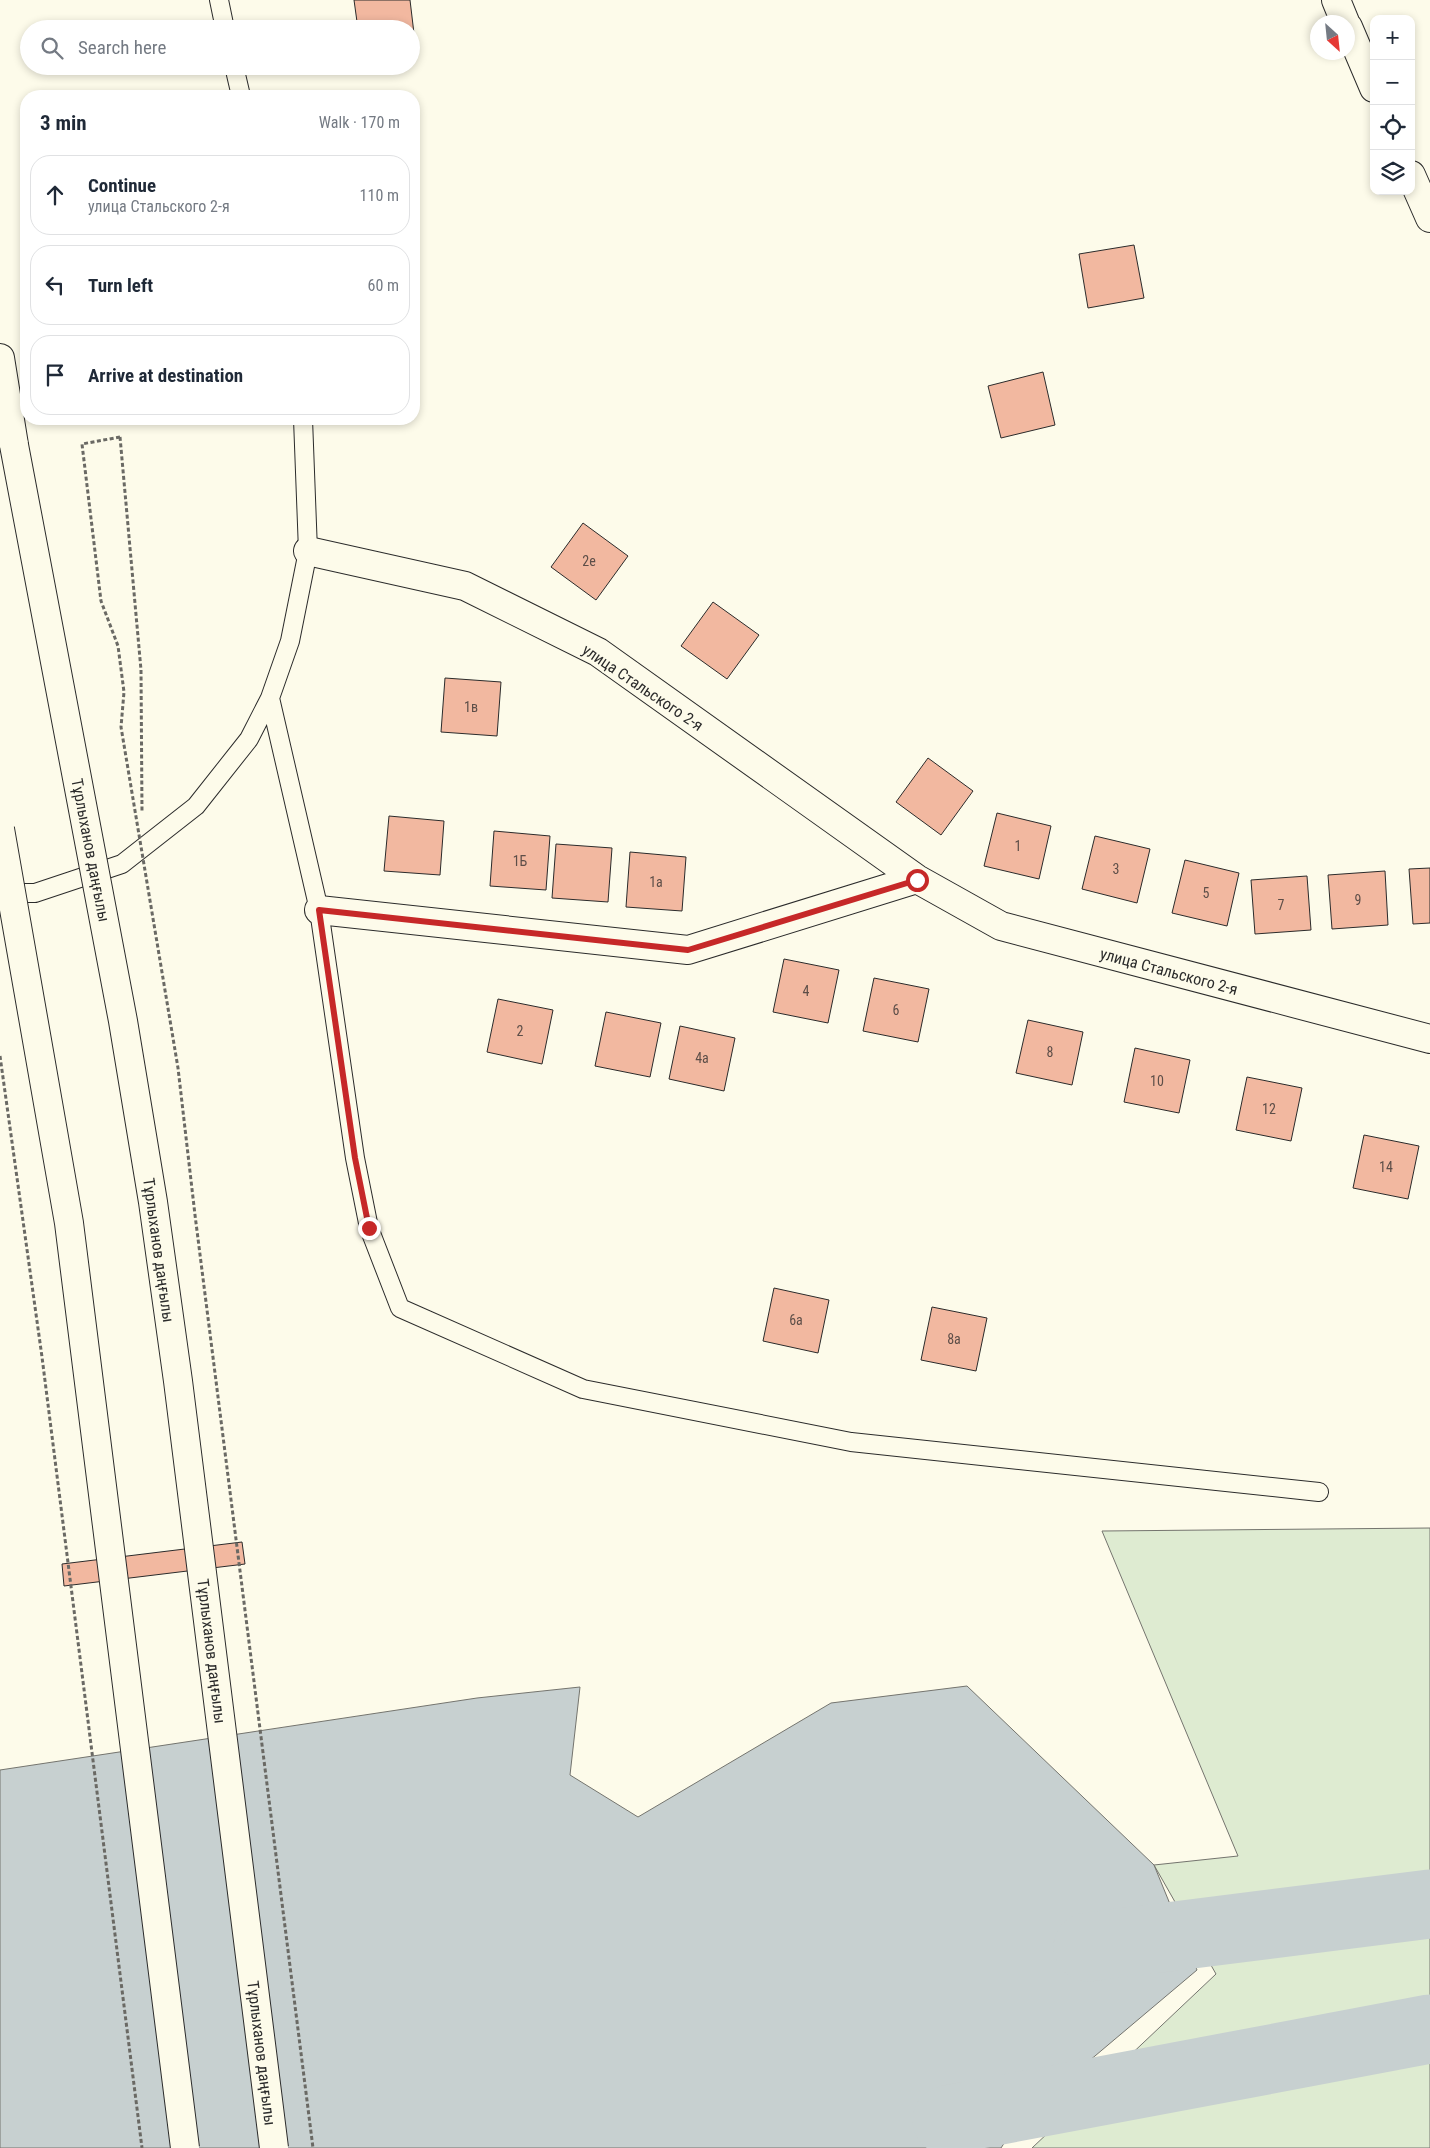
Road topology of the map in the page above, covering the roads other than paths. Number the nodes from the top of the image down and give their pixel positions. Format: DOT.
graph roads {
  1 [pos="219,0"];
  2 [pos="1336,0"];
  3 [pos="1342,15"];
  4 [pos="223,20"];
  5 [pos="1355,43"];
  6 [pos="236,75"];
  7 [pos="1370,79"];
  8 [pos="240,90"];
  9 [pos="1415,184"];
  10 [pos="1430,218"];
  11 [pos="0,358"];
  12 [pos="303,425"];
  13 [pos="308,551"];
  14 [pos="270,698"];
  15 [pos="0,829"];
  16 [pos="917,880"];
  17 [pos="0,892"];
  18 [pos="319,910"];
  19 [pos="1430,1039"];
  20 [pos="1319,1492"];
  21 [pos="185,2148"];
  22 [pos="274,2148"];
  1 -- 4 [label="lane"];
  2 -- 3 [label="main road"];
  5 -- 7 [label="main road"];
  6 -- 8 [label="lane"];
  9 -- 10 [label="main road"];
  11 -- 22 [label="main road, Тұрлыханов даңғылы, bridge"];
  12 -- 13 [label="lane"];
  13 -- 14 [label="lane"];
  13 -- 16 [label="main road, улица Стальского 2-я"];
  14 -- 17 [label="lane"];
  14 -- 18 [label="lane"];
  15 -- 21 [label="main road, bridge"];
  16 -- 18 [label="main road"];
  16 -- 19 [label="main road, улица Стальского 2-я"];
  18 -- 20 [label="lane"];
}
